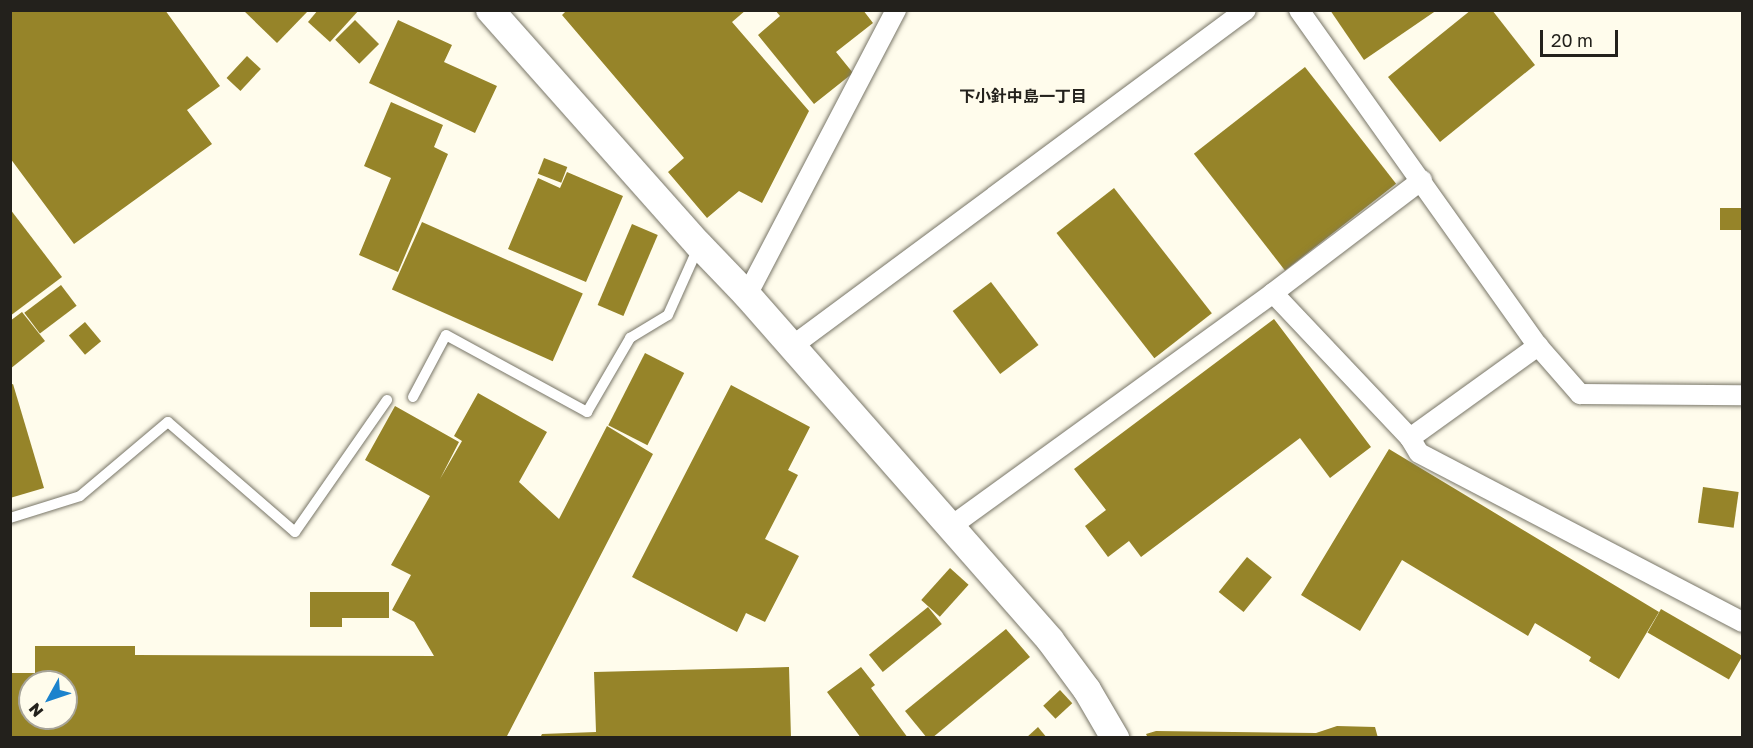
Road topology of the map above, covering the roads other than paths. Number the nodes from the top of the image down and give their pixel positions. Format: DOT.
graph roads {
  1 [pos="490,10"];
  2 [pos="896,10"];
  3 [pos="1246,10"];
  4 [pos="1299,10"];
  5 [pos="1422,180"];
  6 [pos="699,245"];
  7 [pos="1273,292"];
  8 [pos="747,295"];
  9 [pos="1538,346"];
  10 [pos="791,347"];
  11 [pos="1743,395"];
  12 [pos="413,398"];
  13 [pos="387,400"];
  14 [pos="1410,438"];
  15 [pos="10,518"];
  16 [pos="950,527"];
  17 [pos="1743,622"];
  18 [pos="1115,738"];
  1 -- 6 [label="street"];
  2 -- 8 [label="street"];
  3 -- 10 [label="street"];
  4 -- 5 [label="street"];
  5 -- 7 [label="street"];
  5 -- 9 [label="street"];
  6 -- 8 [label="street"];
  6 -- 12 [label="lane"];
  7 -- 14 [label="street"];
  7 -- 16 [label="street"];
  8 -- 10 [label="street"];
  9 -- 11 [label="street"];
  9 -- 14 [label="street"];
  10 -- 16 [label="street"];
  13 -- 15 [label="lane"];
  14 -- 17 [label="street"];
  16 -- 18 [label="street"];
}
